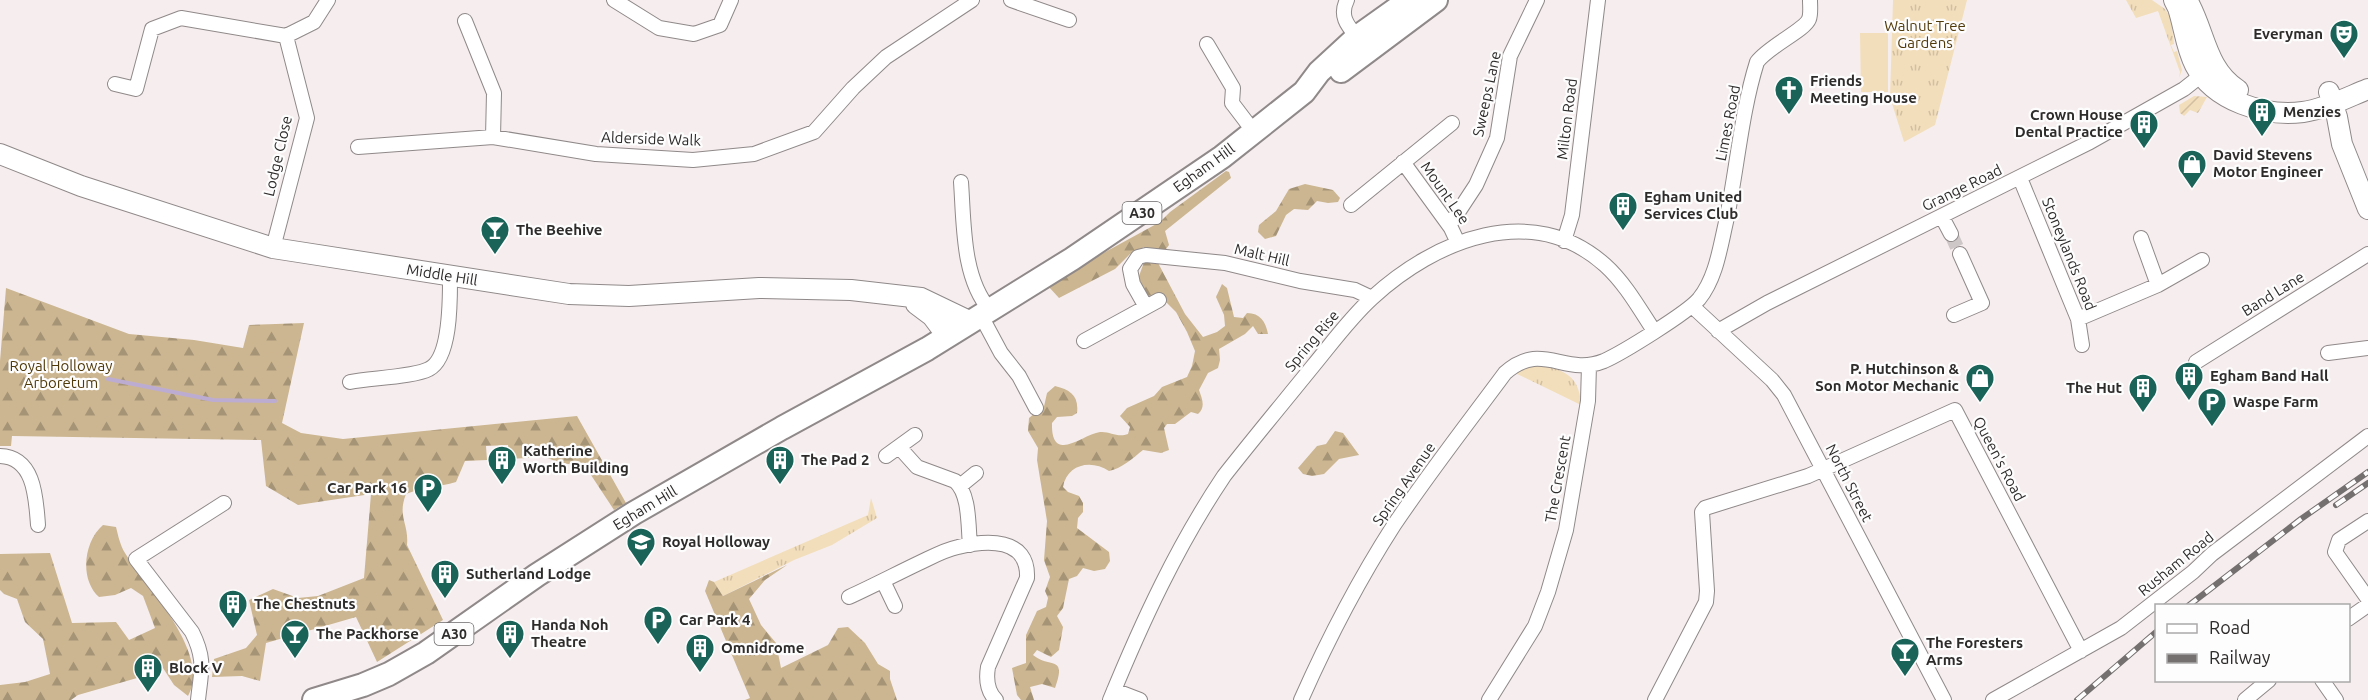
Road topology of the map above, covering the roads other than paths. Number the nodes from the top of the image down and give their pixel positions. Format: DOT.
graph roads {
  1 [pos="328,0"];
  2 [pos="614,0"];
  3 [pos="731,0"];
  4 [pos="972,0"];
  5 [pos="1011,0"];
  6 [pos="1347,0"];
  7 [pos="1409,0"];
  8 [pos="1436,0"];
  9 [pos="1537,0"];
  10 [pos="1598,0"];
  11 [pos="1810,0"];
  12 [pos="2174,0"];
  13 [pos="2187,0"];
  14 [pos="1069,20"];
  15 [pos="465,21"];
  16 [pos="286,36"];
  17 [pos="1207,44"];
  18 [pos="1362,44"];
  19 [pos="2208,71"];
  20 [pos="2368,79"];
  21 [pos="115,84"];
  22 [pos="2368,88"];
  23 [pos="2323,100"];
  24 [pos="1452,123"];
  25 [pos="1254,132"];
  26 [pos="493,137"];
  27 [pos="358,147"];
  28 [pos="0,154"];
  29 [pos="1403,162"];
  30 [pos="2020,178"];
  31 [pos="961,182"];
  32 [pos="1351,205"];
  33 [pos="2368,208"];
  34 [pos="1942,217"];
  35 [pos="1448,224"];
  36 [pos="1951,234"];
  37 [pos="2141,238"];
  38 [pos="1564,241"];
  39 [pos="1458,243"];
  40 [pos="273,248"];
  41 [pos="1960,254"];
  42 [pos="2368,254"];
  43 [pos="2202,260"];
  44 [pos="450,277"];
  45 [pos="2158,285"];
  46 [pos="900,297"];
  47 [pos="1372,298"];
  48 [pos="1692,306"];
  49 [pos="1954,315"];
  50 [pos="980,316"];
  51 [pos="2078,319"];
  52 [pos="1654,330"];
  53 [pos="1718,331"];
  54 [pos="947,336"];
  55 [pos="1084,341"];
  56 [pos="2082,345"];
  57 [pos="2368,348"];
  58 [pos="2328,353"];
  59 [pos="2196,362"];
  60 [pos="1588,366"];
  61 [pos="350,382"];
  62 [pos="1036,408"];
  63 [pos="915,435"];
  64 [pos="2368,436"];
  65 [pos="899,447"];
  66 [pos="0,456"];
  67 [pos="886,456"];
  68 [pos="1823,469"];
  69 [pos="976,472"];
  70 [pos="960,486"];
  71 [pos="224,503"];
  72 [pos="2368,521"];
  73 [pos="38,525"];
  74 [pos="970,544"];
  75 [pos="883,580"];
  76 [pos="849,597"];
  77 [pos="2368,599"];
  78 [pos="2368,605"];
  79 [pos="895,606"];
  80 [pos="2350,619"];
  81 [pos="2081,651"];
  82 [pos="2268,682"];
  83 [pos="2323,682"];
  84 [pos="1112,695"];
  85 [pos="198,700"];
  86 [pos="314,700"];
  87 [pos="996,700"];
  88 [pos="1140,700"];
  89 [pos="1301,700"];
  90 [pos="1489,700"];
  91 [pos="1655,700"];
  92 [pos="1944,700"];
  93 [pos="1993,700"];
  94 [pos="2245,700"];
  95 [pos="2336,700"];
  1 -- 16 [label="street"];
  2 -- 3 [label="street"];
  4 -- 26 [label="street, Alderside Walk"];
  5 -- 14 [label="street"];
  6 -- 18 [label="street"];
  7 -- 18 [label="main road, Egham Hill / A30"];
  8 -- 18 [label="main road, Egham Hill / A30"];
  9 -- 35 [label="street, Sweeps Lane"];
  10 -- 38 [label="street, Milton Road"];
  11 -- 48 [label="street, Limes Road"];
  12 -- 19 [label="street"];
  13 -- 19 [label="street"];
  15 -- 26 [label="street"];
  16 -- 21 [label="street"];
  16 -- 40 [label="street, Lodge Close"];
  17 -- 25 [label="street"];
  18 -- 25 [label="main road, Egham Hill / A30"];
  19 -- 23 [label="street"];
  19 -- 30 [label="street, Grange Road"];
  20 -- 23 [label="street"];
  22 -- 23 [label="street"];
  23 -- 33 [label="street"];
  24 -- 29 [label="street, Mount Lee"];
  25 -- 50 [label="main road, Egham Hill / A30"];
  26 -- 27 [label="street, Alderside Walk"];
  28 -- 40 [label="street, Middle Hill"];
  29 -- 32 [label="street, Mount Lee"];
  29 -- 35 [label="street, Mount Lee"];
  30 -- 34 [label="street, Grange Road"];
  30 -- 51 [label="street, Stoneylands Road"];
  31 -- 50 [label="street"];
  34 -- 36 [label="street"];
  34 -- 53 [label="street, Grange Road"];
  35 -- 39 [label="street, Mount Lee"];
  37 -- 45 [label="street"];
  38 -- 39 [label="street, Spring Rise"];
  38 -- 52 [label="street, Spring Rise"];
  39 -- 47 [label="street, Spring Rise"];
  40 -- 44 [label="street, Middle Hill"];
  41 -- 49 [label="street"];
  42 -- 59 [label="street, Band Lane"];
  43 -- 45 [label="street"];
  44 -- 46 [label="street, Middle Hill"];
  44 -- 61 [label="street"];
  45 -- 51 [label="street"];
  46 -- 50 [label="street, Middle Hill"];
  46 -- 54 [label="street, Middle Hill"];
  47 -- 55 [label="street, Malt Hill"];
  47 -- 84 [label="street, Spring Rise"];
  48 -- 52 [label="street"];
  48 -- 53 [label="street, North Street"];
  50 -- 54 [label="main road, Egham Hill / A30"];
  50 -- 62 [label="street"];
  51 -- 56 [label="street, Stoneylands Road"];
  52 -- 60 [label="street"];
  53 -- 68 [label="street, North Street"];
  54 -- 86 [label="main road, Egham Hill / A30"];
  57 -- 58 [label="street"];
  60 -- 89 [label="street, Spring Avenue"];
  60 -- 90 [label="street, The Crescent"];
  63 -- 65 [label="street"];
  64 -- 81 [label="street, Rusham Road"];
  65 -- 67 [label="street"];
  65 -- 70 [label="street"];
  66 -- 73 [label="street"];
  68 -- 81 [label="street, Queen's Road"];
  68 -- 91 [label="street"];
  68 -- 92 [label="street, North Street"];
  69 -- 70 [label="street"];
  70 -- 74 [label="street"];
  71 -- 85 [label="street"];
  72 -- 77 [label="street"];
  74 -- 75 [label="street"];
  74 -- 87 [label="street"];
  75 -- 76 [label="street"];
  75 -- 79 [label="street"];
  78 -- 80 [label="street"];
  81 -- 93 [label="street, Rusham Road"];
  82 -- 94 [label="street"];
  83 -- 95 [label="street"];
  84 -- 88 [label="street"];
}
